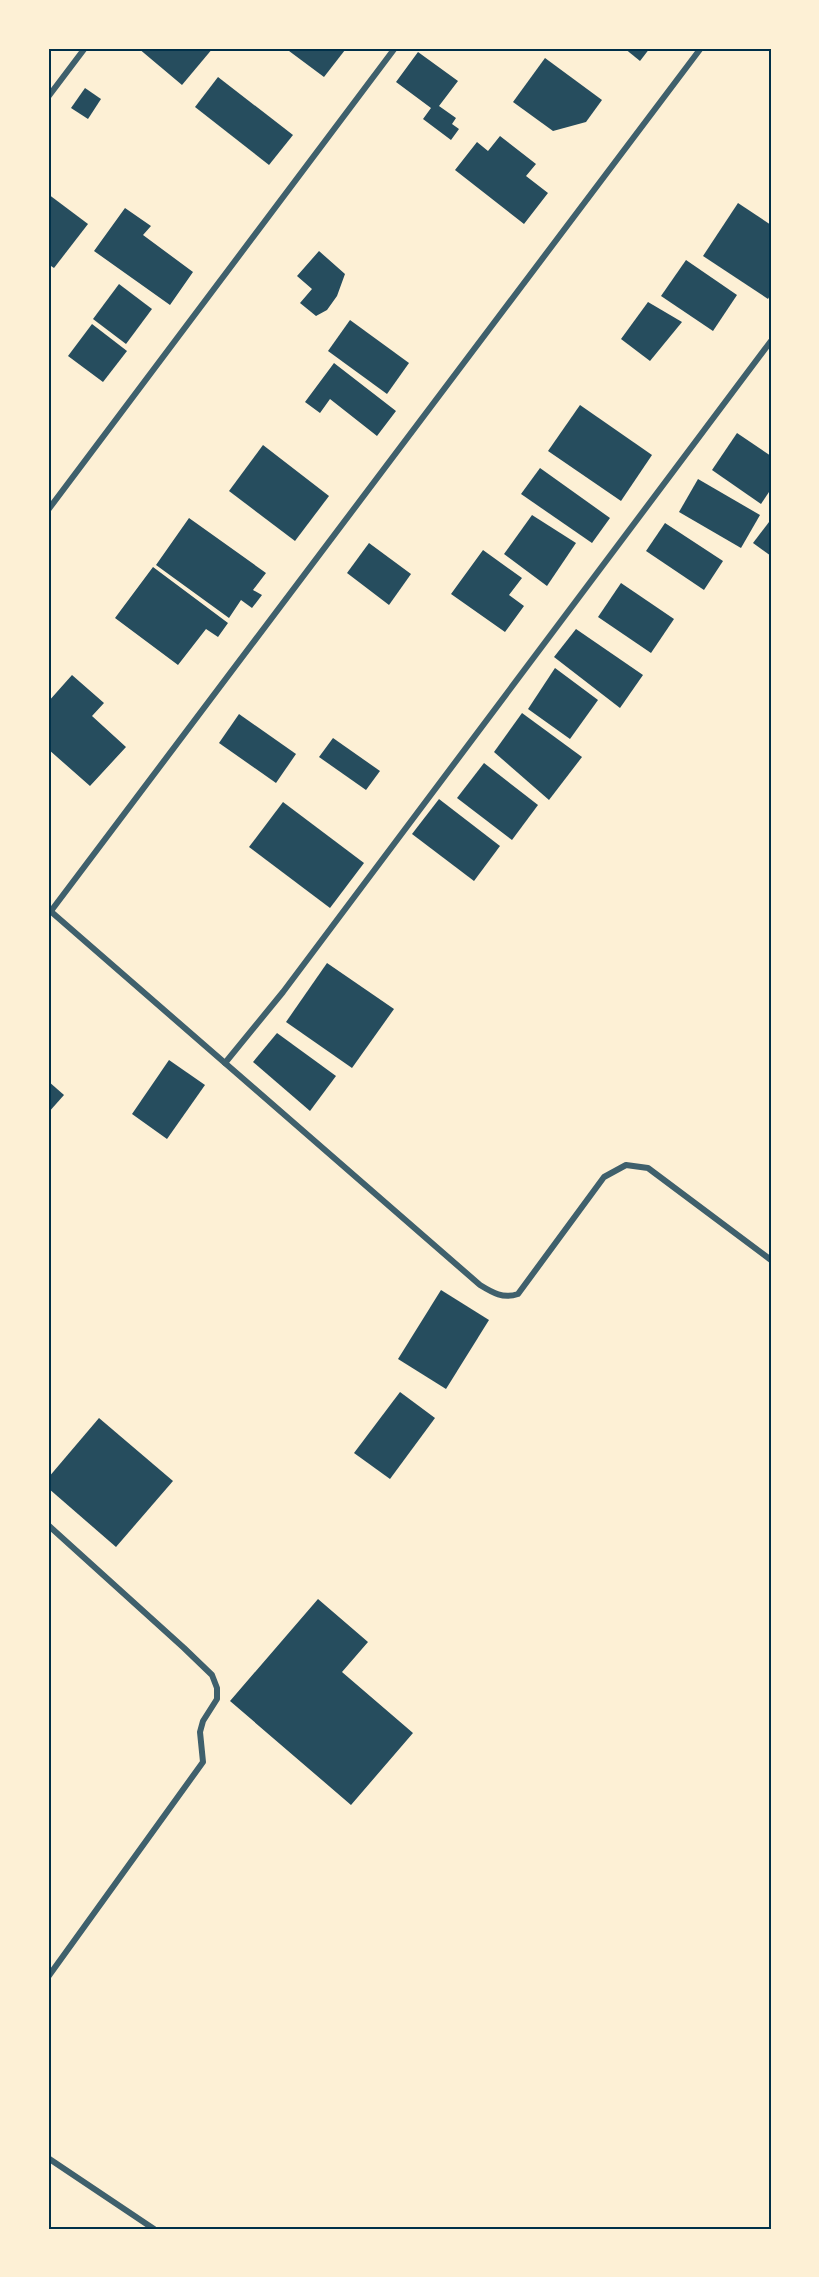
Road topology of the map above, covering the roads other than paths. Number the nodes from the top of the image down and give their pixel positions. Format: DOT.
graph roads {
  1 [pos="85,48"];
  2 [pos="395,48"];
  3 [pos="701,48"];
  4 [pos="48,97"];
  5 [pos="771,341"];
  6 [pos="48,510"];
  7 [pos="50,910"];
  8 [pos="225,1063"];
  9 [pos="771,1260"];
  10 [pos="48,1525"];
  11 [pos="48,1977"];
  12 [pos="48,2158"];
  13 [pos="154,2229"];
  1 -- 4 [label="street"];
  2 -- 6 [label="street"];
  3 -- 7 [label="street"];
  5 -- 8 [label="street"];
  7 -- 8 [label="street"];
  8 -- 9 [label="street"];
  10 -- 11 [label="street"];
  12 -- 13 [label="street"];
}
